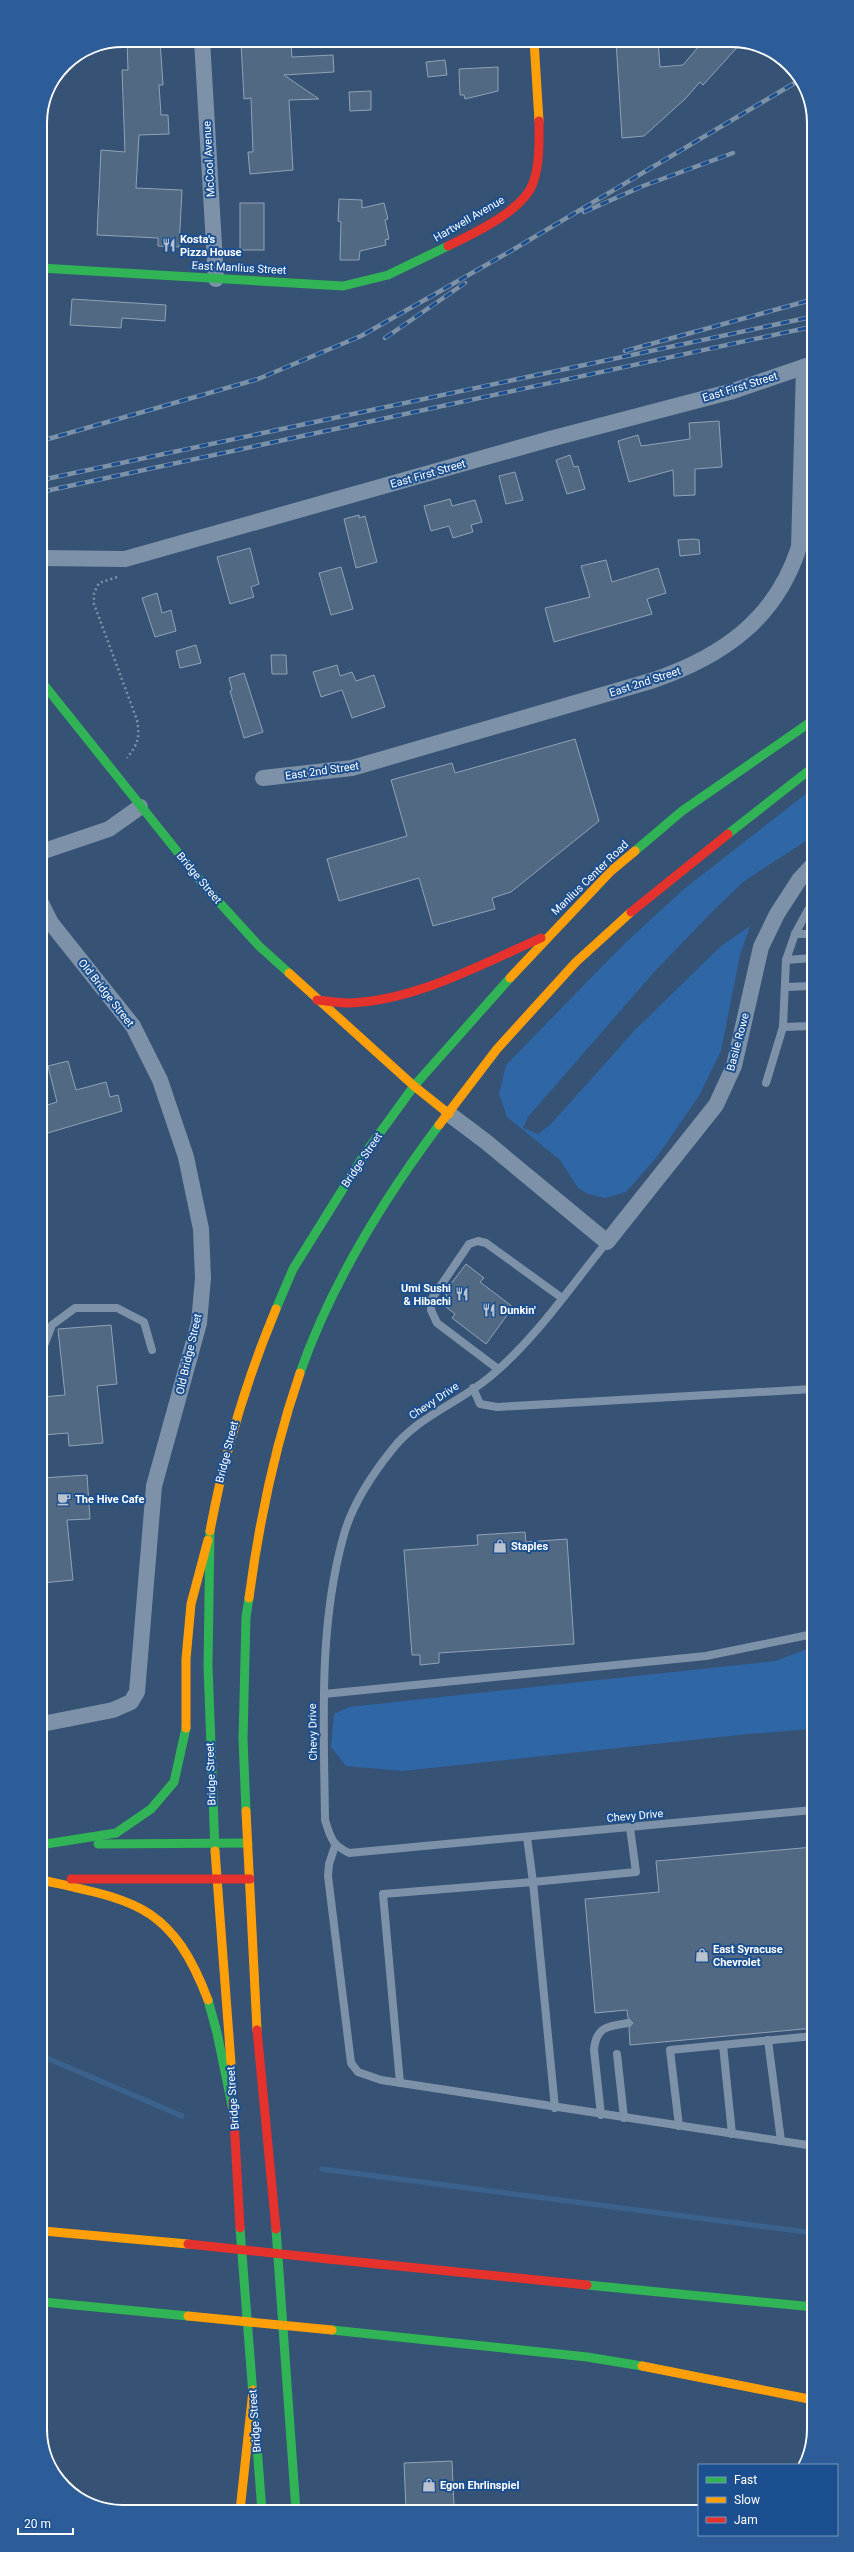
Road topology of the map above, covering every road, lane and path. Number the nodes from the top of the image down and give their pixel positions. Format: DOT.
graph roads {
  1 [pos="202,47"];
  2 [pos="534,47"];
  3 [pos="47,268"];
  4 [pos="216,279"];
  5 [pos="365,283"];
  6 [pos="807,366"];
  7 [pos="807,441"];
  8 [pos="806,516"];
  9 [pos="47,558"];
  10 [pos="125,559"];
  11 [pos="47,689"];
  12 [pos="807,724"];
  13 [pos="807,772"];
  14 [pos="113,773"];
  15 [pos="263,778"];
  16 [pos="140,807"];
  17 [pos="47,850"];
  18 [pos="807,871"];
  19 [pos="807,912"];
  20 [pos="47,915"];
  21 [pos="550,934"];
  22 [pos="795,934"];
  23 [pos="807,934"];
  24 [pos="807,958"];
  25 [pos="786,960"];
  26 [pos="807,986"];
  27 [pos="785,988"];
  28 [pos="317,1000"];
  29 [pos="807,1026"];
  30 [pos="783,1027"];
  31 [pos="766,1083"];
  32 [pos="414,1086"];
  33 [pos="449,1114"];
  34 [pos="608,1242"];
  35 [pos="562,1298"];
  36 [pos="47,1338"];
  37 [pos="152,1350"];
  38 [pos="498,1369"];
  39 [pos="473,1388"];
  40 [pos="807,1389"];
  41 [pos="208,1540"];
  42 [pos="807,1635"];
  43 [pos="324,1694"];
  44 [pos="47,1723"];
  45 [pos="807,1811"];
  46 [pos="630,1828"];
  47 [pos="527,1837"];
  48 [pos="47,1844"];
  49 [pos="47,1844"];
  50 [pos="215,1844"];
  51 [pos="248,1844"];
  52 [pos="336,1846"];
  53 [pos="218,1879"];
  54 [pos="250,1879"];
  55 [pos="47,1880"];
  56 [pos="47,1881"];
  57 [pos="532,1882"];
  58 [pos="628,2023"];
  59 [pos="807,2037"];
  60 [pos="768,2040"];
  61 [pos="723,2044"];
  62 [pos="617,2054"];
  63 [pos="400,2083"];
  64 [pos="555,2108"];
  65 [pos="601,2115"];
  66 [pos="624,2118"];
  67 [pos="235,2120"];
  68 [pos="679,2126"];
  69 [pos="732,2134"];
  70 [pos="781,2141"];
  71 [pos="807,2145"];
  72 [pos="47,2230"];
  73 [pos="47,2302"];
  74 [pos="807,2306"];
  75 [pos="253,2390"];
  76 [pos="807,2399"];
  77 [pos="241,2505"];
  78 [pos="262,2505"];
  79 [pos="296,2505"];
  1 -- 4 [label="street, McCool Avenue"];
  2 -- 5 [label="main road, Hartwell Avenue"];
  3 -- 4 [label="main road, East Manlius Street"];
  4 -- 5 [label="main road, East Manlius Street"];
  6 -- 10 [label="street, East First Street"];
  7 -- 8 [label="street, East 2nd Street"];
  8 -- 15 [label="street, East 2nd Street"];
  9 -- 10 [label="street, East First Street"];
  10 -- 14 [label="path"];
  11 -- 14 [label="main road, Bridge Street"];
  12 -- 21 [label="main road, Manlius Center Road"];
  13 -- 33 [label="main road"];
  14 -- 16 [label="main road, Bridge Street"];
  16 -- 17 [label="street"];
  16 -- 28 [label="main road, Bridge Street"];
  18 -- 34 [label="street, Basile Rowe"];
  19 -- 22 [label="lane"];
  20 -- 44 [label="street, Old Bridge Street"];
  21 -- 28 [label="main road"];
  21 -- 32 [label="main road, Manlius Center Road"];
  22 -- 23 [label="lane"];
  22 -- 25 [label="lane"];
  24 -- 25 [label="lane"];
  25 -- 27 [label="lane"];
  26 -- 27 [label="lane"];
  27 -- 30 [label="lane"];
  28 -- 32 [label="main road, Bridge Street"];
  29 -- 30 [label="lane"];
  30 -- 31 [label="lane"];
  32 -- 33 [label="main road, Bridge Street"];
  32 -- 41 [label="main road, Bridge Street"];
  33 -- 34 [label="street, Bridge Street"];
  33 -- 51 [label="main road"];
  34 -- 35 [label="lane, Chevy Drive"];
  35 -- 38 [label="lane, Chevy Drive"];
  35 -- 38 [label="lane"];
  36 -- 37 [label="lane"];
  38 -- 39 [label="lane, Chevy Drive"];
  39 -- 40 [label="lane"];
  39 -- 43 [label="lane, Chevy Drive"];
  41 -- 48 [label="main road"];
  41 -- 50 [label="main road, Bridge Street"];
  42 -- 43 [label="lane"];
  43 -- 52 [label="lane, Chevy Drive"];
  45 -- 46 [label="lane, Chevy Drive"];
  46 -- 47 [label="lane, Chevy Drive"];
  46 -- 57 [label="lane"];
  47 -- 52 [label="lane, Chevy Drive"];
  47 -- 57 [label="lane"];
  49 -- 50 [label="main road"];
  50 -- 51 [label="main road"];
  50 -- 53 [label="main road, Bridge Street"];
  51 -- 54 [label="main road"];
  52 -- 63 [label="lane"];
  53 -- 54 [label="main road"];
  53 -- 55 [label="main road"];
  53 -- 67 [label="main road, Bridge Street"];
  54 -- 79 [label="main road"];
  56 -- 67 [label="main road"];
  57 -- 63 [label="lane"];
  57 -- 64 [label="lane"];
  58 -- 65 [label="lane"];
  59 -- 60 [label="lane"];
  60 -- 61 [label="lane"];
  60 -- 70 [label="lane"];
  61 -- 68 [label="lane"];
  61 -- 69 [label="lane"];
  62 -- 66 [label="lane"];
  63 -- 64 [label="lane"];
  64 -- 65 [label="lane"];
  65 -- 66 [label="lane"];
  66 -- 68 [label="lane"];
  67 -- 75 [label="main road, Bridge Street"];
  68 -- 69 [label="lane"];
  69 -- 70 [label="lane"];
  70 -- 71 [label="lane"];
  72 -- 74 [label="main road, bridge"];
  73 -- 76 [label="main road, bridge"];
  75 -- 77 [label="main road"];
  75 -- 78 [label="main road, Bridge Street"];
}
